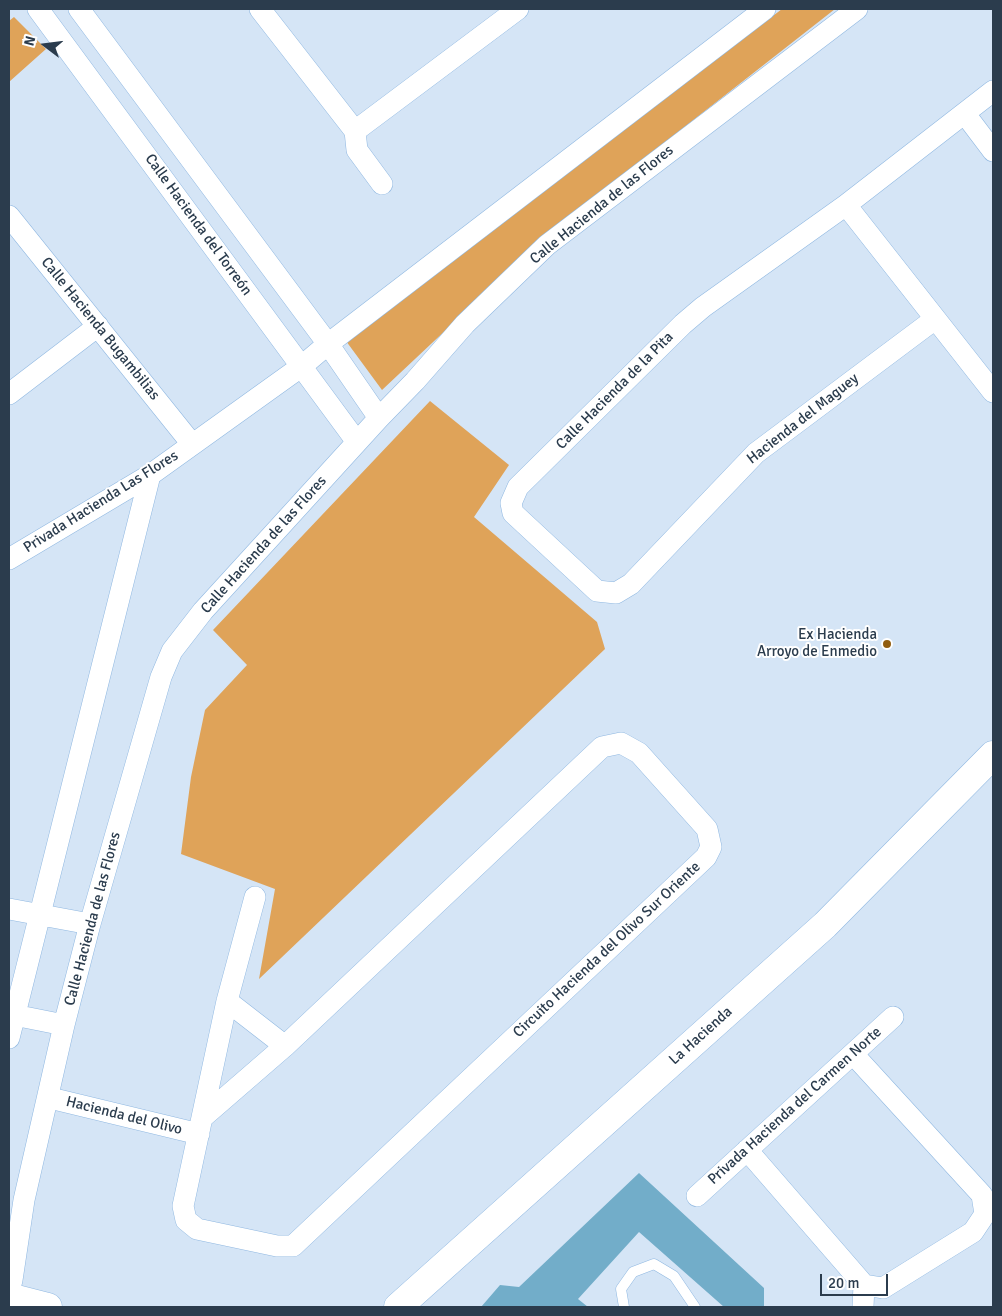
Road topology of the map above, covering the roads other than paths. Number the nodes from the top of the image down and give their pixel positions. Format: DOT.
graph roads {
  1 [pos="38,9"];
  2 [pos="78,9"];
  3 [pos="518,9"];
  4 [pos="765,9"];
  5 [pos="856,9"];
  6 [pos="267,11"];
  7 [pos="993,91"];
  8 [pos="965,114"];
  9 [pos="355,131"];
  10 [pos="993,151"];
  11 [pos="382,184"];
  12 [pos="846,205"];
  13 [pos="9,216"];
  14 [pos="935,319"];
  15 [pos="98,326"];
  16 [pos="328,344"];
  17 [pos="302,366"];
  18 [pos="993,392"];
  19 [pos="9,394"];
  20 [pos="379,418"];
  21 [pos="357,442"];
  22 [pos="192,444"];
  23 [pos="150,475"];
  24 [pos="9,559"];
  25 [pos="616,593"];
  26 [pos="993,755"];
  27 [pos="255,896"];
  28 [pos="9,909"];
  29 [pos="41,916"];
  30 [pos="90,924"];
  31 [pos="227,1001"];
  32 [pos="11,1015"];
  33 [pos="893,1017"];
  34 [pos="64,1025"];
  35 [pos="9,1038"];
  36 [pos="285,1046"];
  37 [pos="853,1054"];
  38 [pos="50,1098"];
  39 [pos="201,1125"];
  40 [pos="748,1150"];
  41 [pos="697,1196"];
  42 [pos="17,1197"];
  43 [pos="293,1246"];
  44 [pos="9,1291"];
  45 [pos="877,1293"];
  46 [pos="9,1297"];
  47 [pos="48,1307"];
  48 [pos="398,1307"];
  49 [pos="624,1307"];
  50 [pos="695,1307"];
  51 [pos="863,1307"];
  1 -- 17 [label="street, Calle Hacienda del Torreón"];
  2 -- 16 [label="street"];
  3 -- 9 [label="street"];
  4 -- 16 [label="street"];
  5 -- 20 [label="street, Calle Hacienda de las Flores"];
  6 -- 9 [label="street"];
  7 -- 8 [label="street, Calle Hacienda de la Pita"];
  8 -- 10 [label="street"];
  8 -- 12 [label="street, Calle Hacienda de la Pita"];
  9 -- 11 [label="street"];
  12 -- 14 [label="street"];
  12 -- 25 [label="street, Calle Hacienda de la Pita"];
  13 -- 15 [label="street, Calle Hacienda Bugambilias"];
  14 -- 18 [label="street"];
  14 -- 25 [label="street, Hacienda del Maguey"];
  15 -- 19 [label="street"];
  15 -- 22 [label="street, Calle Hacienda Bugambilias"];
  16 -- 17 [label="street"];
  16 -- 20 [label="street"];
  17 -- 21 [label="street, Calle Hacienda del Torreón"];
  17 -- 22 [label="street"];
  20 -- 21 [label="street, Calle Hacienda de las Flores"];
  21 -- 30 [label="street, Calle Hacienda de las Flores"];
  22 -- 23 [label="street, Privada Hacienda Las Flores"];
  23 -- 24 [label="street, Privada Hacienda Las Flores"];
  23 -- 29 [label="street"];
  26 -- 48 [label="street, La Hacienda"];
  27 -- 31 [label="street, Hacienda del Olivo"];
  28 -- 29 [label="street"];
  29 -- 30 [label="street"];
  29 -- 32 [label="street"];
  30 -- 34 [label="street, Calle Hacienda de las Flores"];
  31 -- 36 [label="street"];
  31 -- 39 [label="street, Hacienda del Olivo"];
  32 -- 34 [label="street"];
  32 -- 35 [label="street"];
  33 -- 37 [label="street, Privada Hacienda del Carmen Norte"];
  34 -- 38 [label="street, Calle Hacienda de las Flores"];
  36 -- 39 [label="street, Circuito Hacienda del Olivo Sur Oriente"];
  36 -- 43 [label="street, Circuito Hacienda del Olivo Sur Oriente"];
  37 -- 40 [label="street, Privada Hacienda del Carmen Norte"];
  37 -- 45 [label="street"];
  38 -- 39 [label="street, Hacienda del Olivo"];
  38 -- 42 [label="street, Calle Hacienda de las Flores"];
  39 -- 43 [label="street, Hacienda del Olivo"];
  40 -- 41 [label="street, Privada Hacienda del Carmen Norte"];
  40 -- 45 [label="street"];
  42 -- 44 [label="street, Calle Hacienda de las Flores"];
  45 -- 51 [label="street"];
  46 -- 47 [label="street"];
  49 -- 50 [label="lane"];
}
